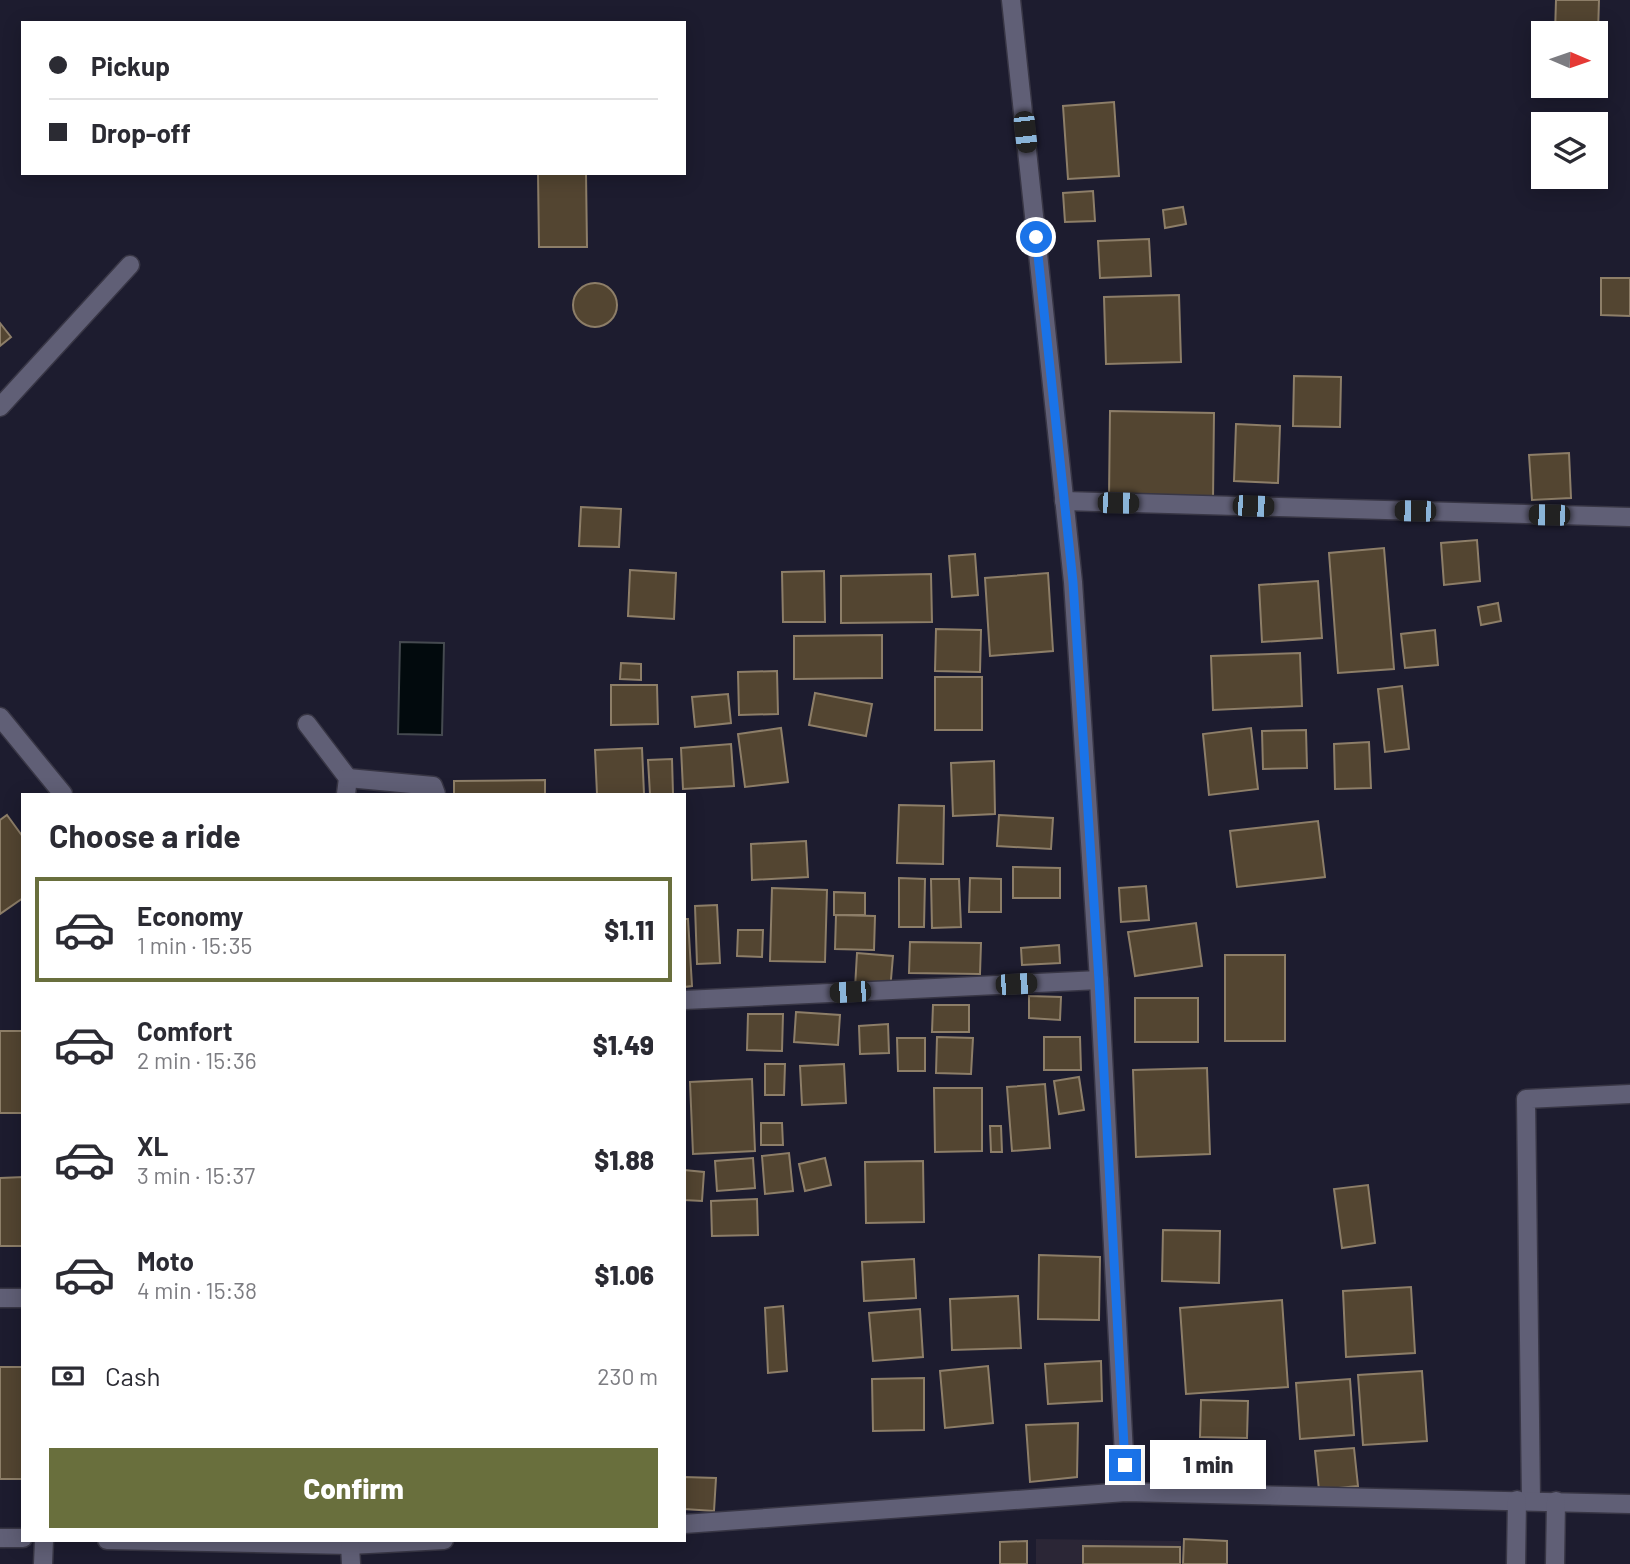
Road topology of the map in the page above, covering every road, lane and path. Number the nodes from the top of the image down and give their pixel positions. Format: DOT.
graph roads {
  1 [pos="1011,0"];
  2 [pos="130,265"];
  3 [pos="0,407"];
  4 [pos="1064,501"];
  5 [pos="1630,517"];
  6 [pos="0,717"];
  7 [pos="307,724"];
  8 [pos="347,786"];
  9 [pos="62,793"];
  10 [pos="436,793"];
  11 [pos="1099,980"];
  12 [pos="686,1000"];
  13 [pos="1630,1094"];
  14 [pos="0,1298"];
  15 [pos="21,1298"];
  16 [pos="1126,1492"];
  17 [pos="1524,1500"];
  18 [pos="1556,1501"];
  19 [pos="1630,1504"];
  20 [pos="686,1524"];
  21 [pos="0,1538"];
  22 [pos="21,1538"];
  23 [pos="44,1542"];
  24 [pos="204,1542"];
  25 [pos="406,1542"];
  26 [pos="350,1545"];
  27 [pos="43,1564"];
  28 [pos="351,1564"];
  29 [pos="1516,1564"];
  30 [pos="1555,1564"];
  1 -- 4 [label="street"];
  2 -- 3 [label="street"];
  4 -- 5 [label="street"];
  4 -- 11 [label="street"];
  6 -- 9 [label="street"];
  7 -- 8 [label="street"];
  8 -- 10 [label="street"];
  11 -- 12 [label="street"];
  11 -- 16 [label="street"];
  13 -- 17 [label="street"];
  14 -- 15 [label="street"];
  16 -- 17 [label="street"];
  16 -- 20 [label="street"];
  17 -- 18 [label="street"];
  17 -- 29 [label="street"];
  18 -- 19 [label="street"];
  18 -- 30 [label="street"];
  21 -- 22 [label="street"];
  23 -- 27 [label="street"];
  24 -- 26 [label="street"];
  25 -- 26 [label="street"];
  26 -- 28 [label="street"];
}
